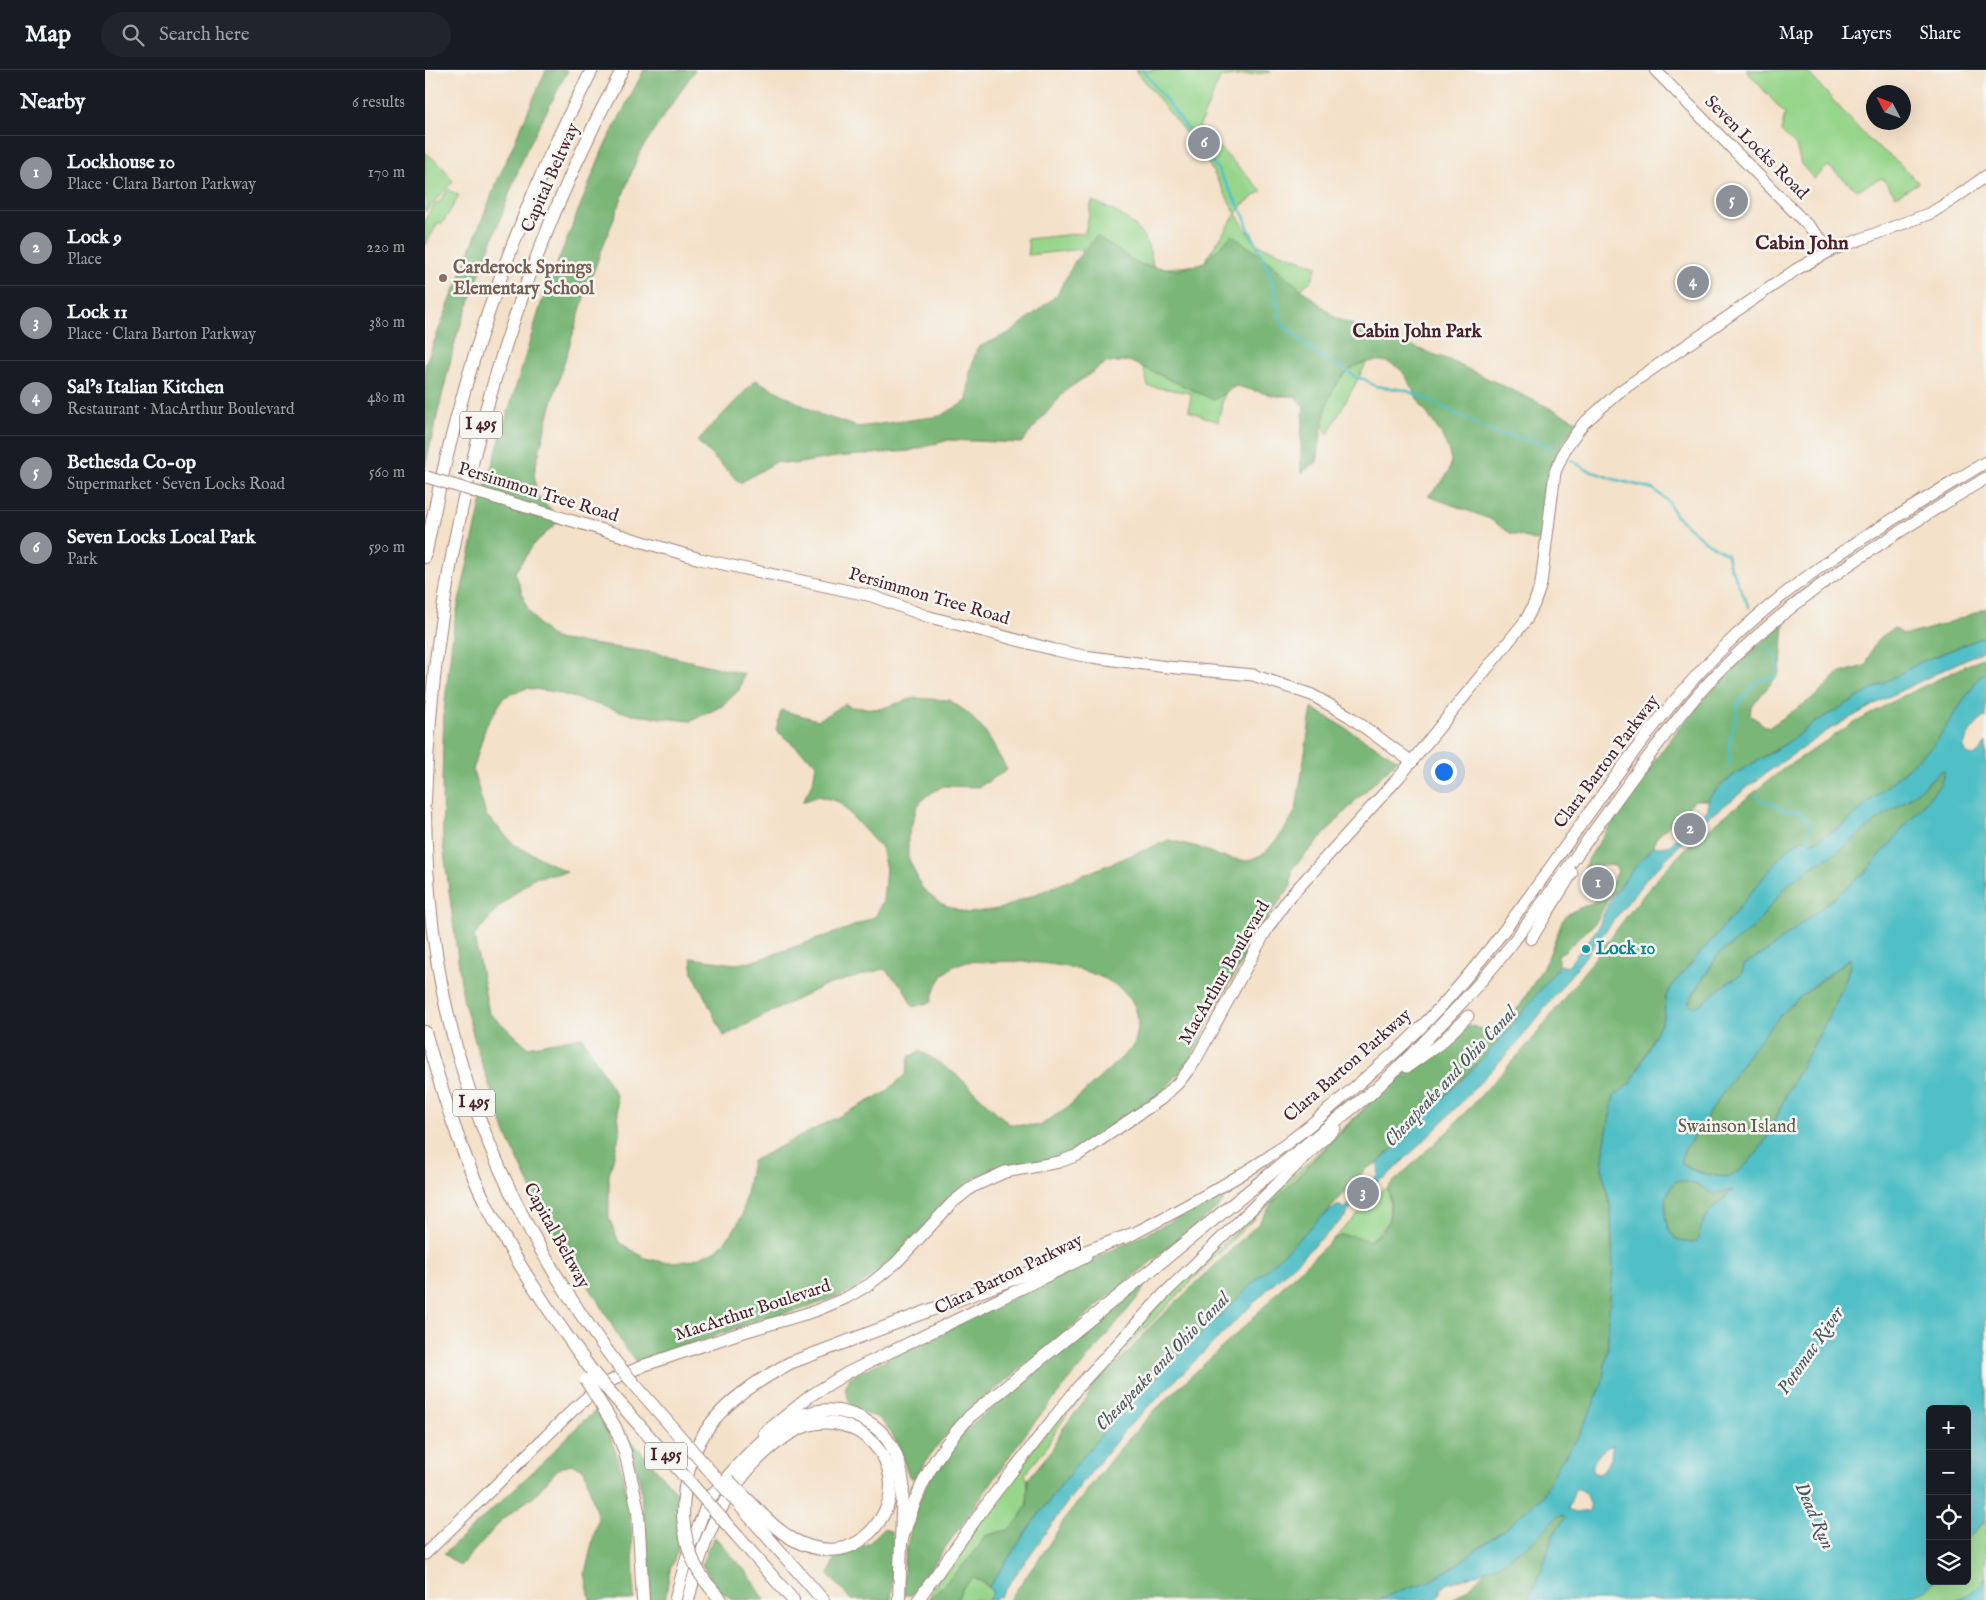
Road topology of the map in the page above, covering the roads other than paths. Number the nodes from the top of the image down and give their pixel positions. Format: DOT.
graph roads {
  1 [pos="592,70"];
  2 [pos="622,70"];
  3 [pos="1655,70"];
  4 [pos="1986,176"];
  5 [pos="1832,250"];
  6 [pos="1986,462"];
  7 [pos="426,477"];
  8 [pos="1986,478"];
  9 [pos="1986,484"];
  10 [pos="1958,496"];
  11 [pos="425,557"];
  12 [pos="1411,762"];
  13 [pos="1615,801"];
  14 [pos="425,802"];
  15 [pos="425,811"];
  16 [pos="1531,939"];
  17 [pos="1468,1016"];
  18 [pos="425,1032"];
  19 [pos="1373,1091"];
  20 [pos="1132,1234"];
  21 [pos="591,1377"];
  22 [pos="709,1499"];
  23 [pos="753,1513"];
  24 [pos="901,1542"];
  25 [pos="425,1554"];
  26 [pos="899,1596"];
  27 [pos="643,1600"];
  28 [pos="675,1600"];
  29 [pos="688,1600"];
  30 [pos="721,1600"];
  31 [pos="793,1600"];
  32 [pos="823,1600"];
  33 [pos="918,1600"];
  1 -- 11 [label="highway, Capital Beltway / I 495"];
  2 -- 14 [label="highway, Capital Beltway / I 495"];
  3 -- 5 [label="main road, Seven Locks Road"];
  4 -- 5 [label="main road, MacArthur Boulevard"];
  5 -- 12 [label="main road, MacArthur Boulevard"];
  6 -- 20 [label="main road, Clara Barton Parkway"];
  7 -- 12 [label="main road, Persimmon Tree Road, bridge"];
  8 -- 10 [label="main road, Clara Barton Parkway"];
  9 -- 10 [label="main road"];
  10 -- 13 [label="main road, Clara Barton Parkway"];
  12 -- 25 [label="main road, MacArthur Boulevard"];
  13 -- 16 [label="main road"];
  13 -- 19 [label="main road, Clara Barton Parkway"];
  15 -- 23 [label="highway, Capital Beltway / I 495, bridge"];
  17 -- 19 [label="main road"];
  18 -- 21 [label="highway, I 495"];
  19 -- 24 [label="highway"];
  19 -- 33 [label="main road, Clara Barton Parkway"];
  20 -- 22 [label="main road, Clara Barton Parkway"];
  20 -- 30 [label="highway, bridge"];
  21 -- 27 [label="highway, bridge"];
  21 -- 31 [label="highway, I 495, bridge"];
  22 -- 24 [label="highway"];
  22 -- 28 [label="main road, Clara Barton Parkway"];
  23 -- 29 [label="highway"];
  23 -- 32 [label="highway, Capital Beltway / I 495"];
  24 -- 26 [label="highway"];
}
